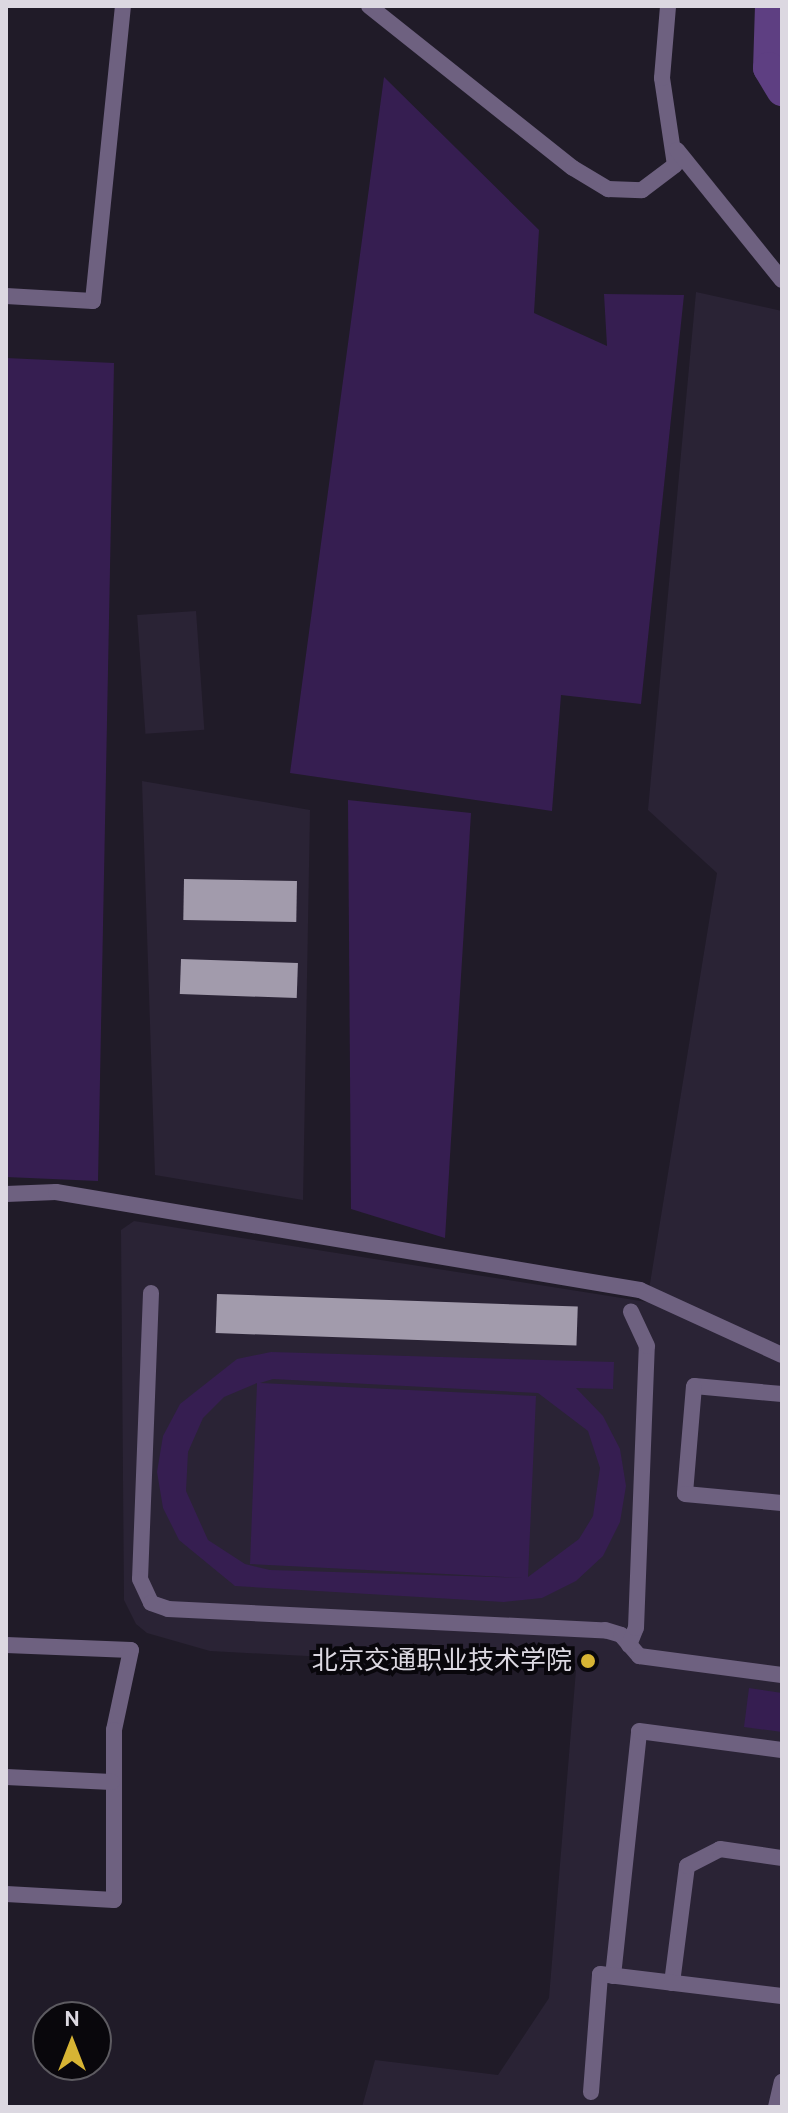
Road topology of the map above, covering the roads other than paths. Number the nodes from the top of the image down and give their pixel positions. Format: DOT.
graph roads {
  1 [pos="123,6"];
  2 [pos="369,6"];
  3 [pos="668,6"];
  4 [pos="677,150"];
  5 [pos="782,280"];
  6 [pos="6,296"];
  7 [pos="6,1194"];
  8 [pos="151,1293"];
  9 [pos="631,1312"];
  10 [pos="782,1355"];
  11 [pos="782,1394"];
  12 [pos="782,1503"];
  13 [pos="6,1645"];
  14 [pos="629,1645"];
  15 [pos="782,1675"];
  16 [pos="782,1750"];
  17 [pos="6,1777"];
  18 [pos="112,1782"];
  19 [pos="782,1858"];
  20 [pos="6,1894"];
  21 [pos="613,1976"];
  22 [pos="672,1983"];
  23 [pos="782,1996"];
  24 [pos="782,2082"];
  25 [pos="591,2092"];
  26 [pos="776,2107"];
  1 -- 6 [label="street"];
  2 -- 4 [label="street"];
  3 -- 4 [label="street"];
  4 -- 5 [label="street"];
  7 -- 10 [label="street"];
  8 -- 14 [label="street"];
  9 -- 14 [label="street"];
  11 -- 12 [label="street"];
  13 -- 18 [label="street"];
  14 -- 15 [label="street"];
  16 -- 21 [label="street"];
  17 -- 18 [label="street"];
  18 -- 20 [label="street"];
  19 -- 22 [label="street"];
  21 -- 22 [label="street"];
  21 -- 25 [label="street"];
  22 -- 23 [label="street"];
  24 -- 26 [label="street"];
}
